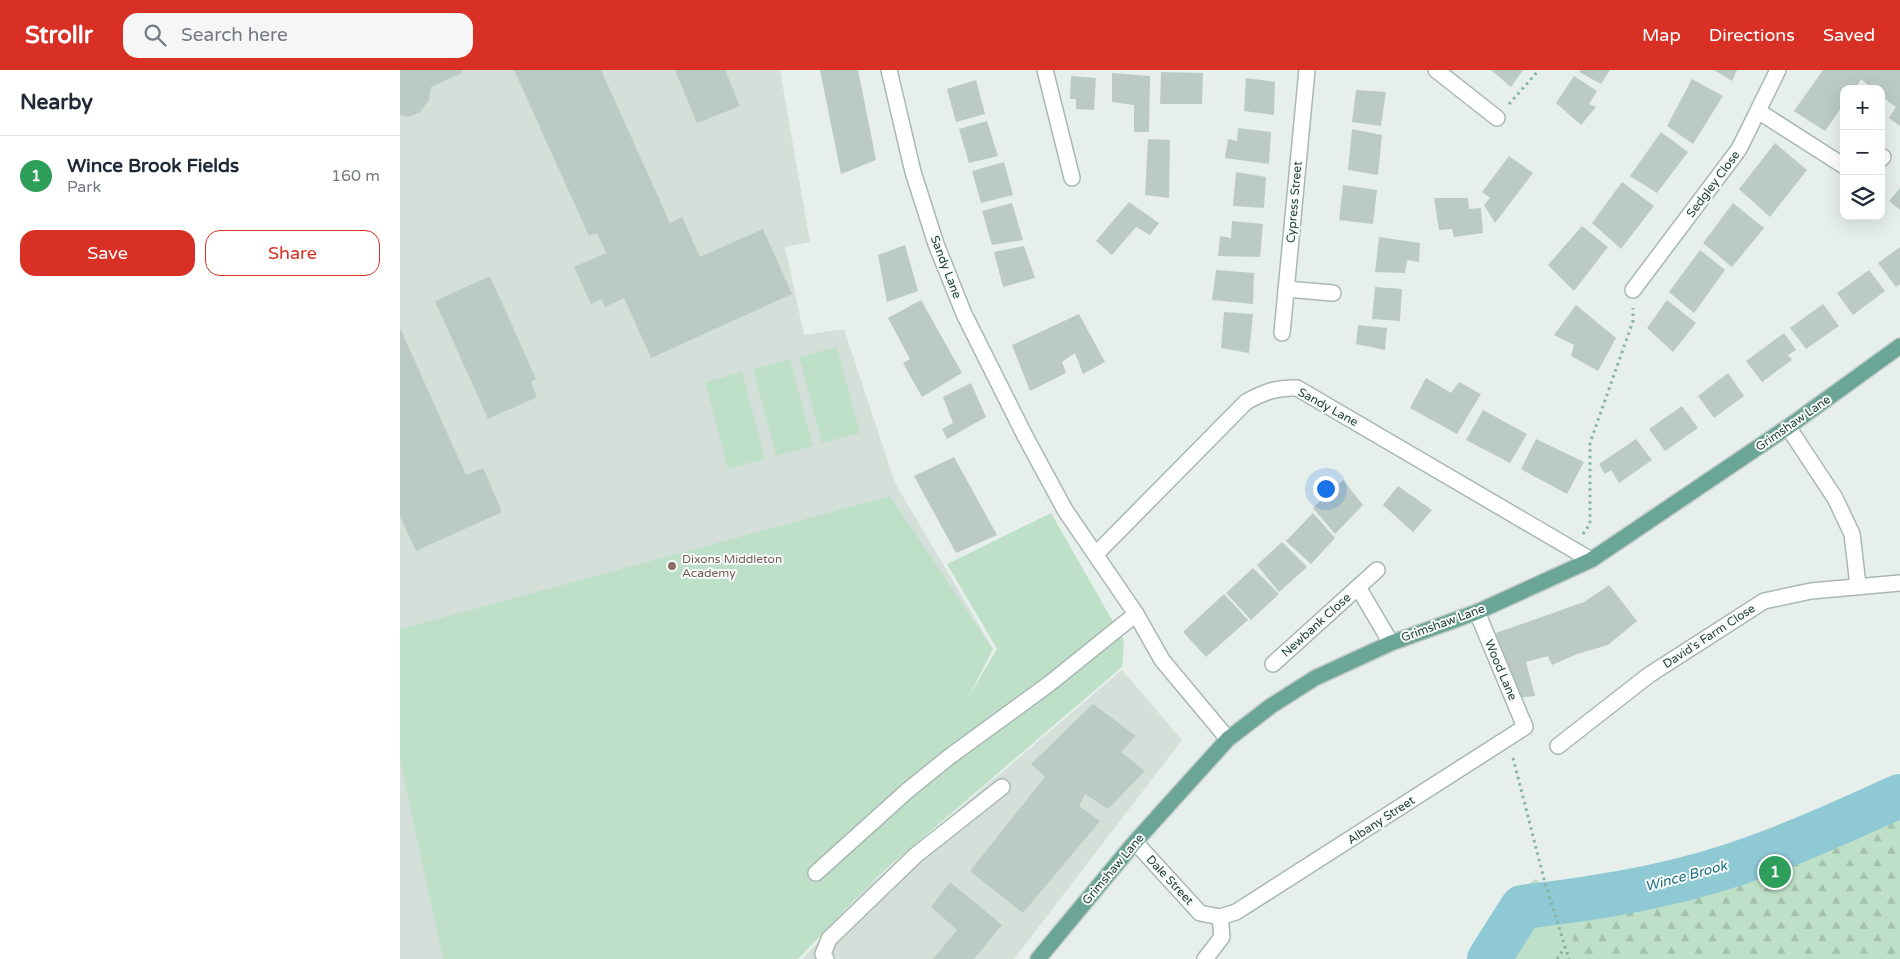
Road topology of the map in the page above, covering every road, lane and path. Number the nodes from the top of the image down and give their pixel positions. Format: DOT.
graph roads {
  1 [pos="888,70"];
  2 [pos="1045,70"];
  3 [pos="1307,70"];
  4 [pos="1436,70"];
  5 [pos="1539,70"];
  6 [pos="1778,70"];
  7 [pos="1758,111"];
  8 [pos="1497,118"];
  9 [pos="1840,163"];
  10 [pos="1072,178"];
  11 [pos="1286,288"];
  12 [pos="1633,290"];
  13 [pos="1333,293"];
  14 [pos="1282,333"];
  15 [pos="1900,346"];
  16 [pos="1788,427"];
  17 [pos="1572,549"];
  18 [pos="1096,554"];
  19 [pos="1591,560"];
  20 [pos="1377,570"];
  21 [pos="1900,583"];
  22 [pos="1858,585"];
  23 [pos="1358,587"];
  24 [pos="1477,612"];
  25 [pos="1136,614"];
  26 [pos="1391,643"];
  27 [pos="1273,664"];
  28 [pos="1525,727"];
  29 [pos="1228,738"];
  30 [pos="1507,738"];
  31 [pos="1558,746"];
  32 [pos="1002,787"];
  33 [pos="1135,842"];
  34 [pos="816,874"];
  35 [pos="1220,917"];
  36 [pos="1565,947"];
  37 [pos="826,959"];
  38 [pos="1038,959"];
  39 [pos="1205,959"];
  40 [pos="1557,959"];
  41 [pos="1568,959"];
  1 -- 18 [label="street, Sandy Lane"];
  2 -- 10 [label="street"];
  3 -- 11 [label="street, Cypress Street"];
  4 -- 8 [label="street"];
  5 -- 8 [label="path"];
  6 -- 7 [label="street, Sedgley Close"];
  7 -- 9 [label="street"];
  7 -- 12 [label="street, Sedgley Close"];
  11 -- 13 [label="street"];
  11 -- 14 [label="street, Cypress Street"];
  12 -- 17 [label="path"];
  15 -- 16 [label="main road, Grimshaw Lane"];
  16 -- 19 [label="main road, Grimshaw Lane"];
  16 -- 22 [label="street"];
  17 -- 18 [label="street, Sandy Lane"];
  17 -- 19 [label="street, Sandy Lane"];
  18 -- 25 [label="street, Sandy Lane"];
  19 -- 24 [label="main road, Grimshaw Lane"];
  20 -- 23 [label="street, Newbank Close"];
  21 -- 22 [label="street, David's Farm Close"];
  22 -- 31 [label="street, David's Farm Close"];
  23 -- 26 [label="street, Newbank Close"];
  23 -- 27 [label="street, Newbank Close"];
  24 -- 26 [label="main road, Grimshaw Lane"];
  24 -- 28 [label="street, Wood Lane"];
  25 -- 29 [label="street, Sandy Lane"];
  25 -- 34 [label="street"];
  26 -- 29 [label="main road, Grimshaw Lane"];
  28 -- 30 [label="street, Albany Street"];
  29 -- 33 [label="main road, Grimshaw Lane"];
  30 -- 35 [label="street, Albany Street"];
  30 -- 36 [label="path"];
  32 -- 37 [label="street"];
  33 -- 35 [label="street, Dale Street"];
  33 -- 38 [label="main road, Grimshaw Lane"];
  35 -- 39 [label="street"];
  36 -- 40 [label="path"];
  36 -- 41 [label="path"];
}
